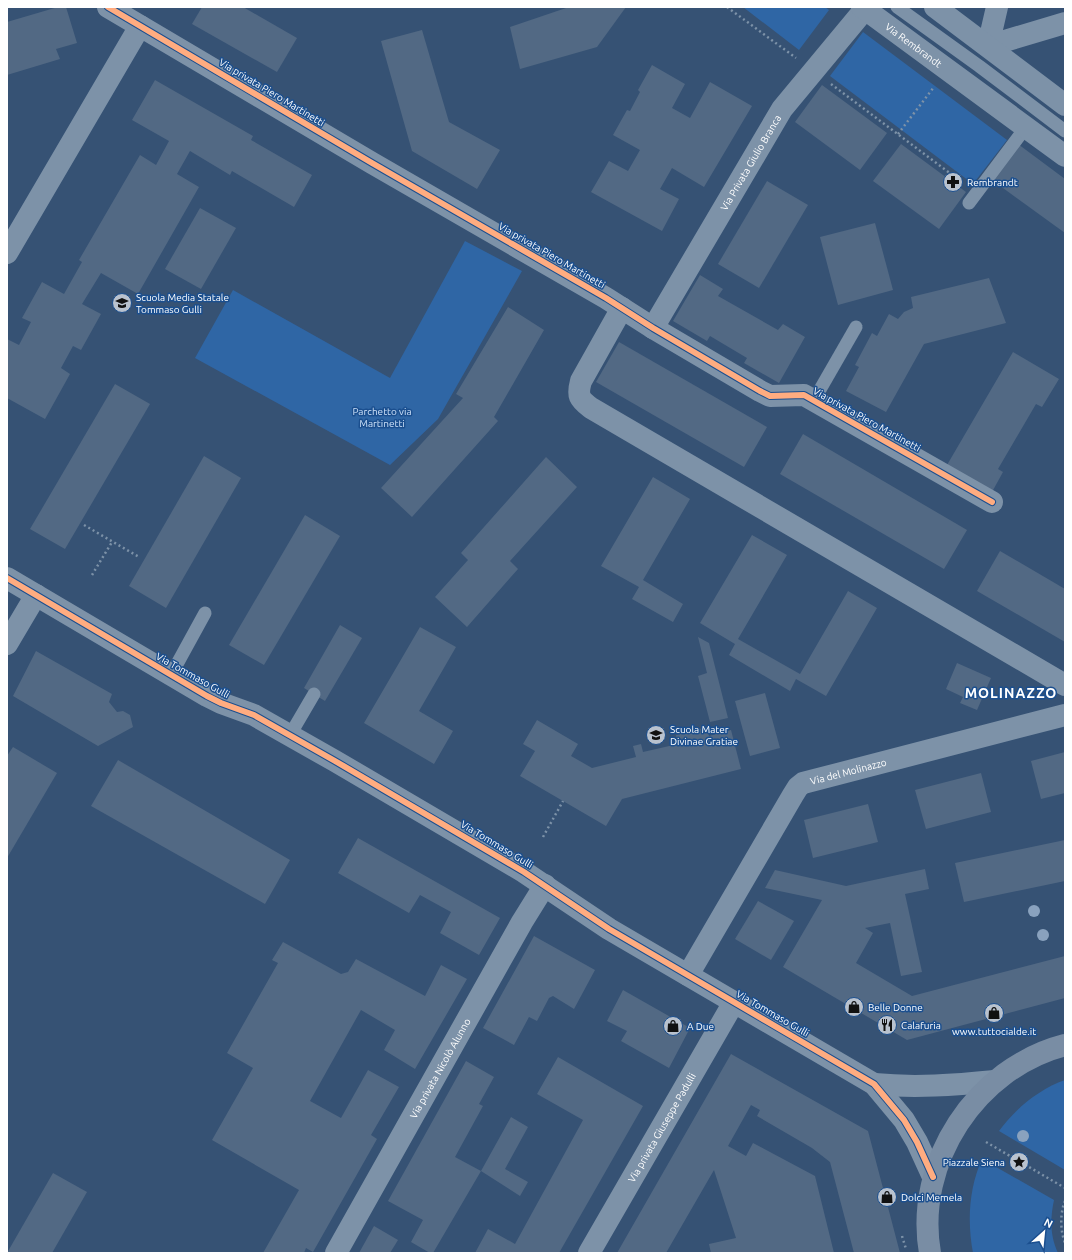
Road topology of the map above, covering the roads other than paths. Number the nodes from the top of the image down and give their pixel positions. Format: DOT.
graph roads {
  1 [pos="108,7"];
  2 [pos="935,7"];
  3 [pos="997,7"];
  4 [pos="864,8"];
  5 [pos="900,14"];
  6 [pos="1065,23"];
  7 [pos="140,26"];
  8 [pos="988,46"];
  9 [pos="972,74"];
  10 [pos="1065,105"];
  11 [pos="1026,127"];
  12 [pos="1065,131"];
  13 [pos="1065,156"];
  14 [pos="973,198"];
  15 [pos="7,253"];
  16 [pos="622,308"];
  17 [pos="856,327"];
  18 [pos="653,328"];
  19 [pos="814,400"];
  20 [pos="992,502"];
  21 [pos="7,578"];
  22 [pos="36,595"];
  23 [pos="204,613"];
  24 [pos="7,644"];
  25 [pos="171,675"];
  26 [pos="1065,685"];
  27 [pos="314,694"];
  28 [pos="1065,715"];
  29 [pos="290,735"];
  30 [pos="545,885"];
  31 [pos="688,975"];
  32 [pos="734,1002"];
  33 [pos="1065,1045"];
  34 [pos="995,1081"];
  35 [pos="874,1084"];
  36 [pos="933,1177"];
  37 [pos="336,1253"];
  38 [pos="589,1253"];
  39 [pos="930,1253"];
  1 -- 7 [label="street, Via privata Piero Martinetti"];
  2 -- 8 [label="street"];
  3 -- 8 [label="street"];
  4 -- 5 [label="street, Via Rembrandt"];
  4 -- 18 [label="street, Via Privata Giulio Branca"];
  5 -- 9 [label="lane, Via Rembrandt"];
  5 -- 9 [label="street, Via Rembrandt"];
  6 -- 8 [label="street"];
  7 -- 15 [label="street"];
  7 -- 16 [label="street, Via privata Piero Martinetti"];
  8 -- 9 [label="lane"];
  8 -- 10 [label="street"];
  9 -- 11 [label="street, Via Rembrandt"];
  9 -- 12 [label="lane, Via Rembrandt"];
  11 -- 13 [label="street, Via Rembrandt"];
  11 -- 14 [label="lane"];
  16 -- 18 [label="street, Via privata Piero Martinetti"];
  16 -- 26 [label="street"];
  17 -- 19 [label="lane, Via privata Piero Martinetti"];
  18 -- 19 [label="street, Via privata Piero Martinetti"];
  19 -- 20 [label="street, Via privata Piero Martinetti"];
  21 -- 22 [label="street, Via Tommaso Gulli"];
  22 -- 24 [label="street"];
  22 -- 25 [label="street, Via Tommaso Gulli"];
  23 -- 25 [label="lane"];
  25 -- 29 [label="street, Via Tommaso Gulli"];
  27 -- 29 [label="lane"];
  28 -- 31 [label="street, Via del Molinazzo"];
  29 -- 30 [label="street, Via Tommaso Gulli"];
  30 -- 31 [label="street, Via Tommaso Gulli"];
  30 -- 37 [label="street, Via privata Nicolò Alunno"];
  31 -- 32 [label="street, Via Tommaso Gulli"];
  32 -- 35 [label="street, Via Tommaso Gulli"];
  32 -- 38 [label="street, Via privata Giuseppe Padulli"];
  33 -- 34 [label="main road"];
  34 -- 35 [label="street, Via Tommaso Gulli"];
  34 -- 36 [label="main road"];
  35 -- 36 [label="street, Via Tommaso Gulli"];
  36 -- 39 [label="main road"];
}
